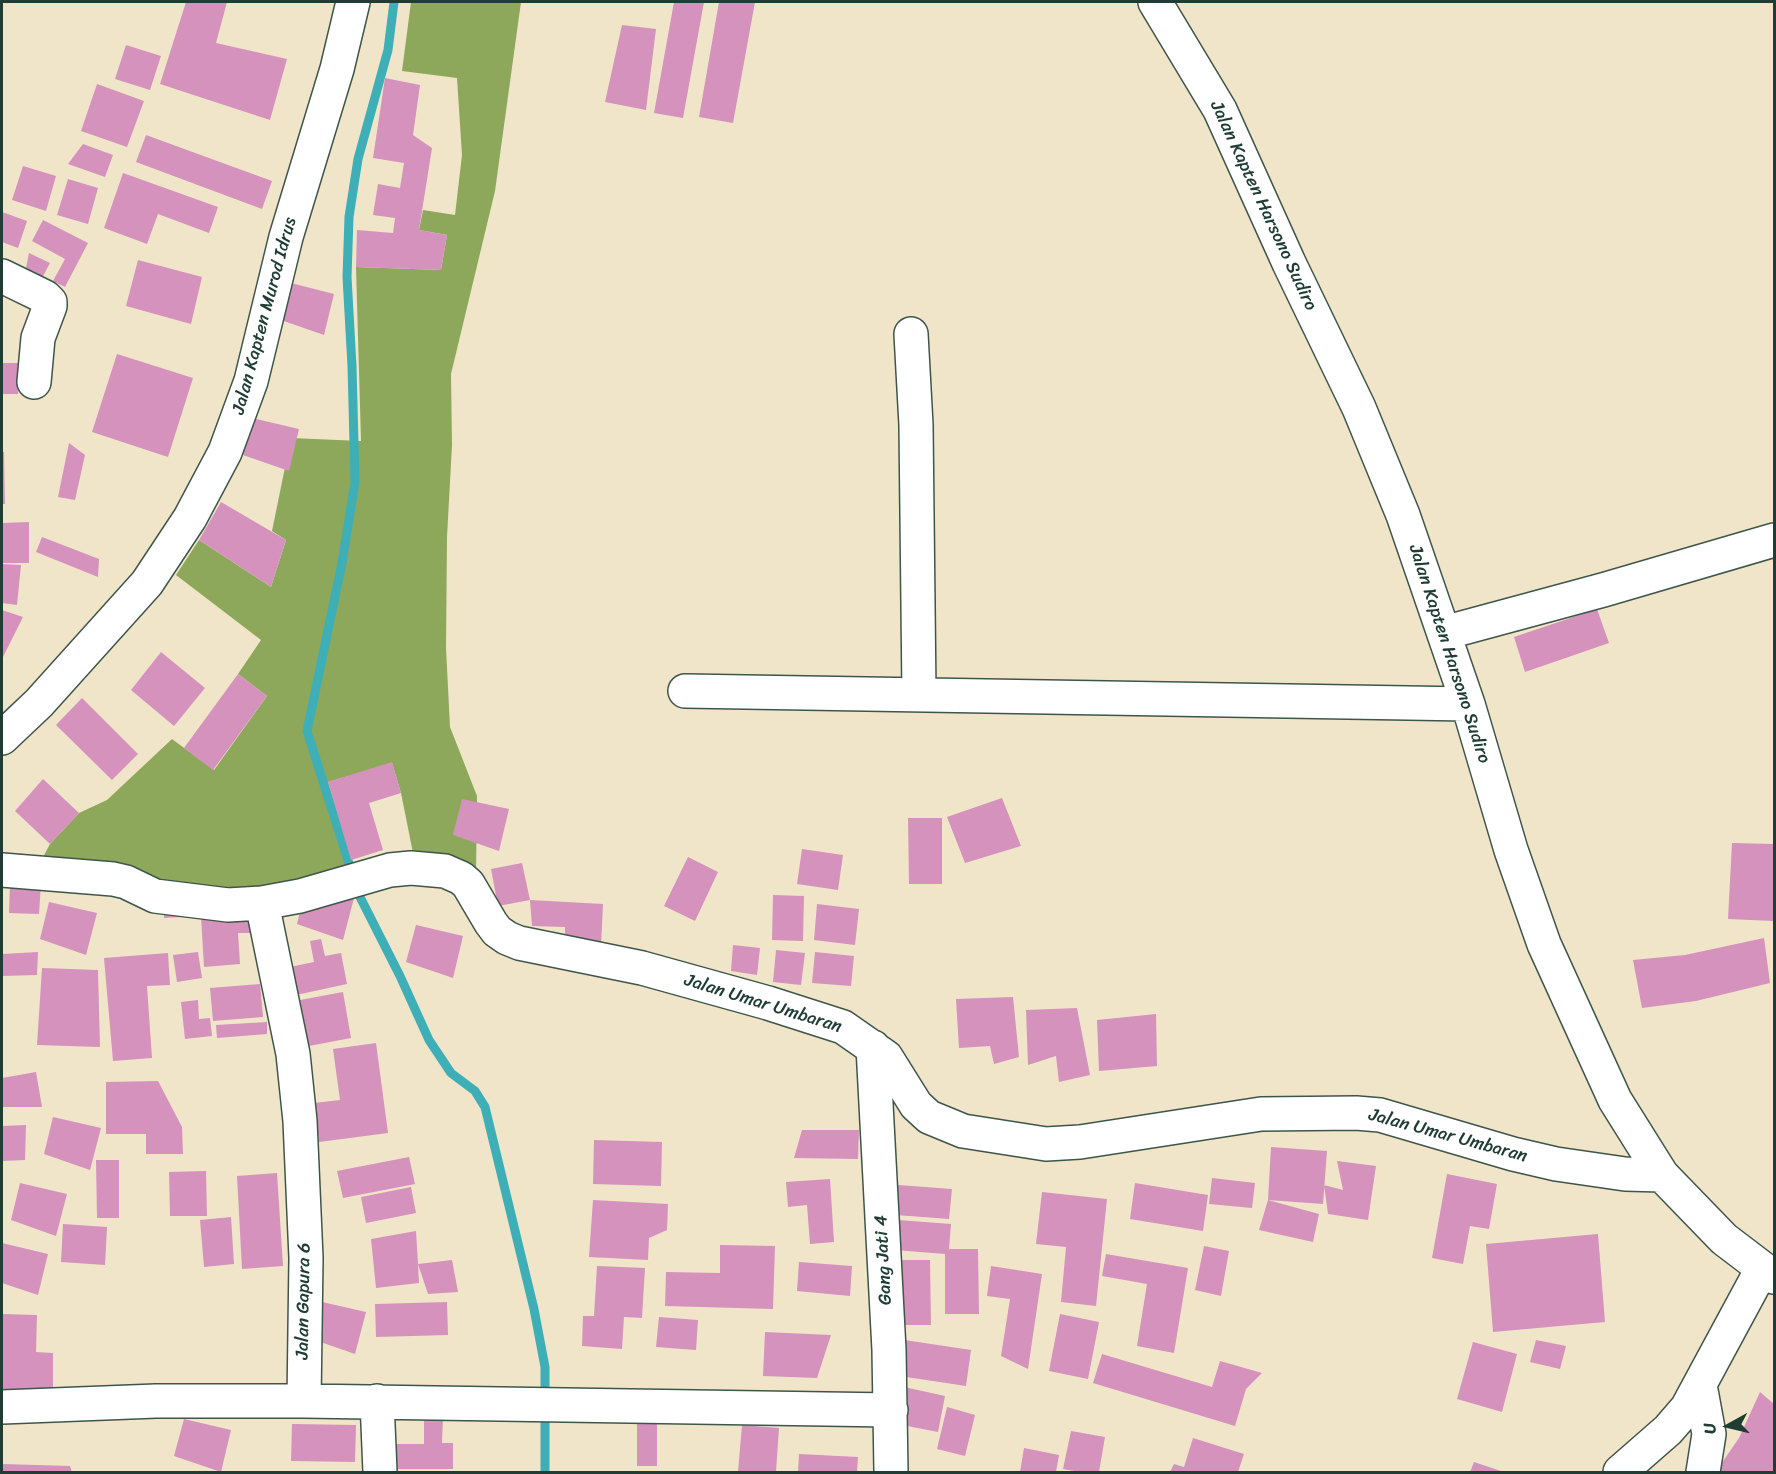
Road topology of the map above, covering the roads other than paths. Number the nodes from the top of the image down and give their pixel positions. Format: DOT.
graph roads {
  1 [pos="353,2"];
  2 [pos="1155,2"];
  3 [pos="2,276"];
  4 [pos="911,334"];
  5 [pos="34,382"];
  6 [pos="1772,548"];
  7 [pos="1444,633"];
  8 [pos="685,691"];
  9 [pos="919,695"];
  10 [pos="1468,704"];
  11 [pos="2,738"];
  12 [pos="2,870"];
  13 [pos="262,903"];
  14 [pos="873,1047"];
  15 [pos="1662,1175"];
  16 [pos="1768,1273"];
  17 [pos="1700,1385"];
  18 [pos="304,1401"];
  19 [pos="377,1401"];
  20 [pos="2,1407"];
  21 [pos="891,1410"];
  22 [pos="892,1472"];
  23 [pos="380,1473"];
  24 [pos="1620,1473"];
  25 [pos="1703,1473"];
  1 -- 11 [label="street, Jalan Kapten Murod Idrus"];
  2 -- 7 [label="street, Jalan Kapten Harsono Sudiro"];
  3 -- 5 [label="street"];
  4 -- 9 [label="street"];
  6 -- 7 [label="street"];
  7 -- 10 [label="street, Jalan Kapten Harsono Sudiro"];
  8 -- 9 [label="street"];
  9 -- 10 [label="street"];
  10 -- 15 [label="street, Jalan Kapten Harsono Sudiro"];
  12 -- 13 [label="street, Jalan Umar Umbaran"];
  13 -- 14 [label="street, Jalan Umar Umbaran"];
  13 -- 18 [label="street, Jalan Gapura 6"];
  14 -- 15 [label="street, Jalan Umar Umbaran"];
  14 -- 21 [label="street, Gang Jati 4"];
  15 -- 16 [label="street, Jalan Kapten Harsono Sudiro"];
  16 -- 17 [label="street"];
  17 -- 24 [label="street"];
  17 -- 25 [label="street"];
  18 -- 19 [label="street"];
  18 -- 20 [label="street"];
  19 -- 21 [label="street"];
  19 -- 23 [label="street"];
  21 -- 22 [label="street, Gang Jati 4"];
}
